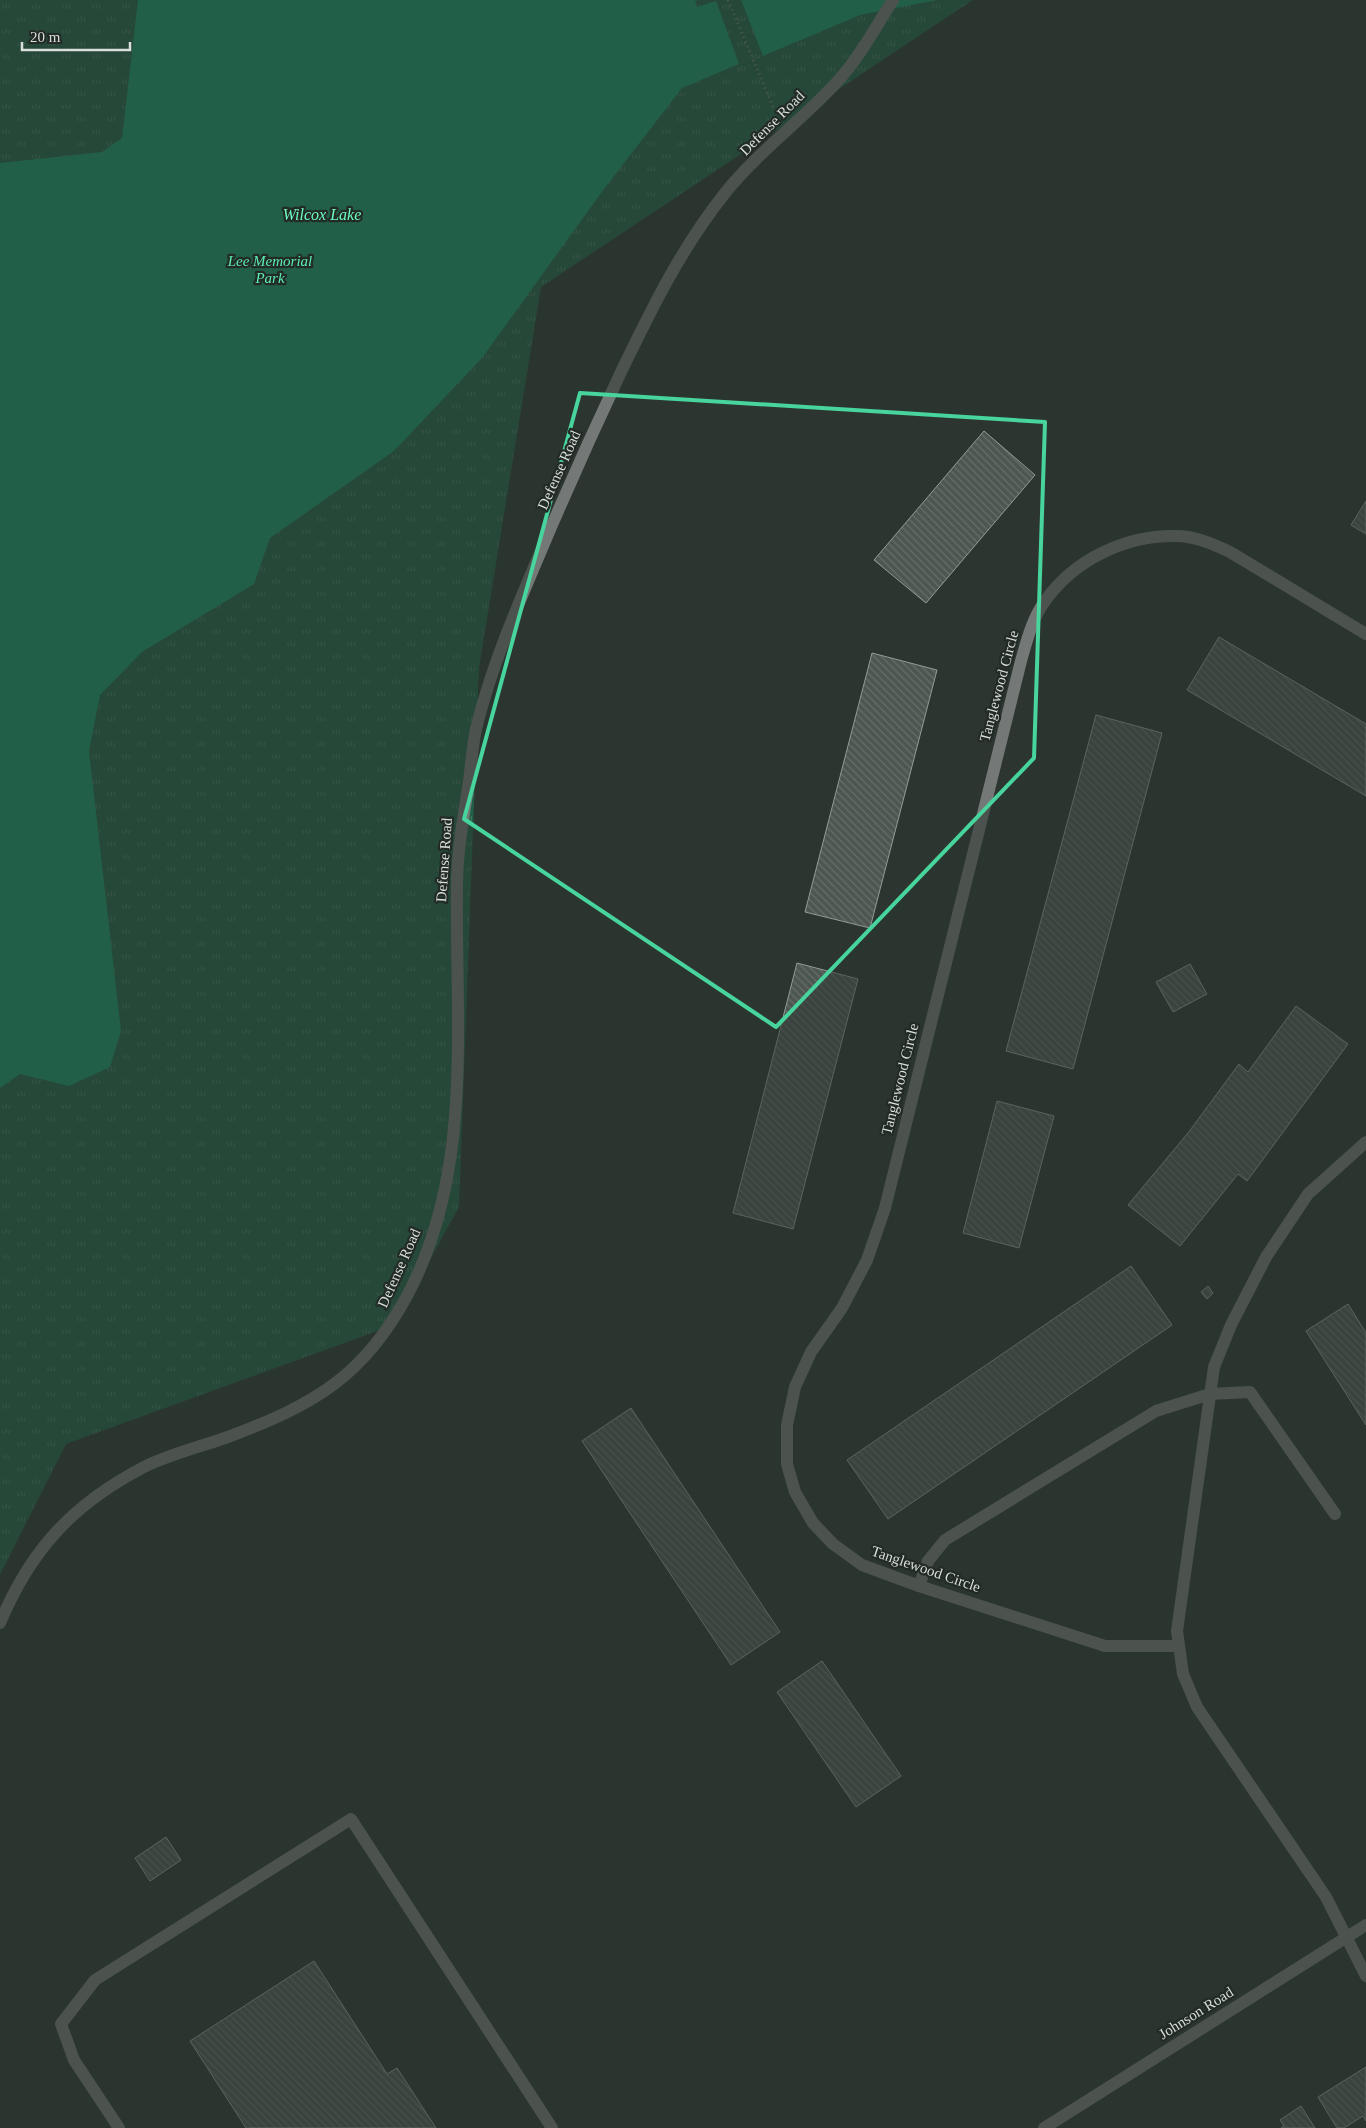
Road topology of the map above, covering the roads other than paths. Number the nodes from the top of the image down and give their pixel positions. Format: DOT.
graph roads {
  1 [pos="893,0"];
  2 [pos="1366,634"];
  3 [pos="1366,1142"];
  4 [pos="1210,1394"];
  5 [pos="1335,1514"];
  6 [pos="919,1586"];
  7 [pos="0,1623"];
  8 [pos="1178,1646"];
  9 [pos="1366,1925"];
  10 [pos="1346,1938"];
  11 [pos="1366,1976"];
  12 [pos="119,2128"];
  13 [pos="552,2128"];
  14 [pos="1044,2128"];
  1 -- 7 [label="street, Defense Road"];
  2 -- 6 [label="street, Tanglewood Circle"];
  3 -- 4 [label="street"];
  4 -- 5 [label="street"];
  4 -- 6 [label="street"];
  4 -- 8 [label="street"];
  6 -- 8 [label="street, Tanglewood Circle"];
  8 -- 10 [label="street"];
  9 -- 10 [label="street, Johnson Road"];
  10 -- 11 [label="street"];
  10 -- 14 [label="street, Johnson Road"];
  12 -- 13 [label="street"];
}
